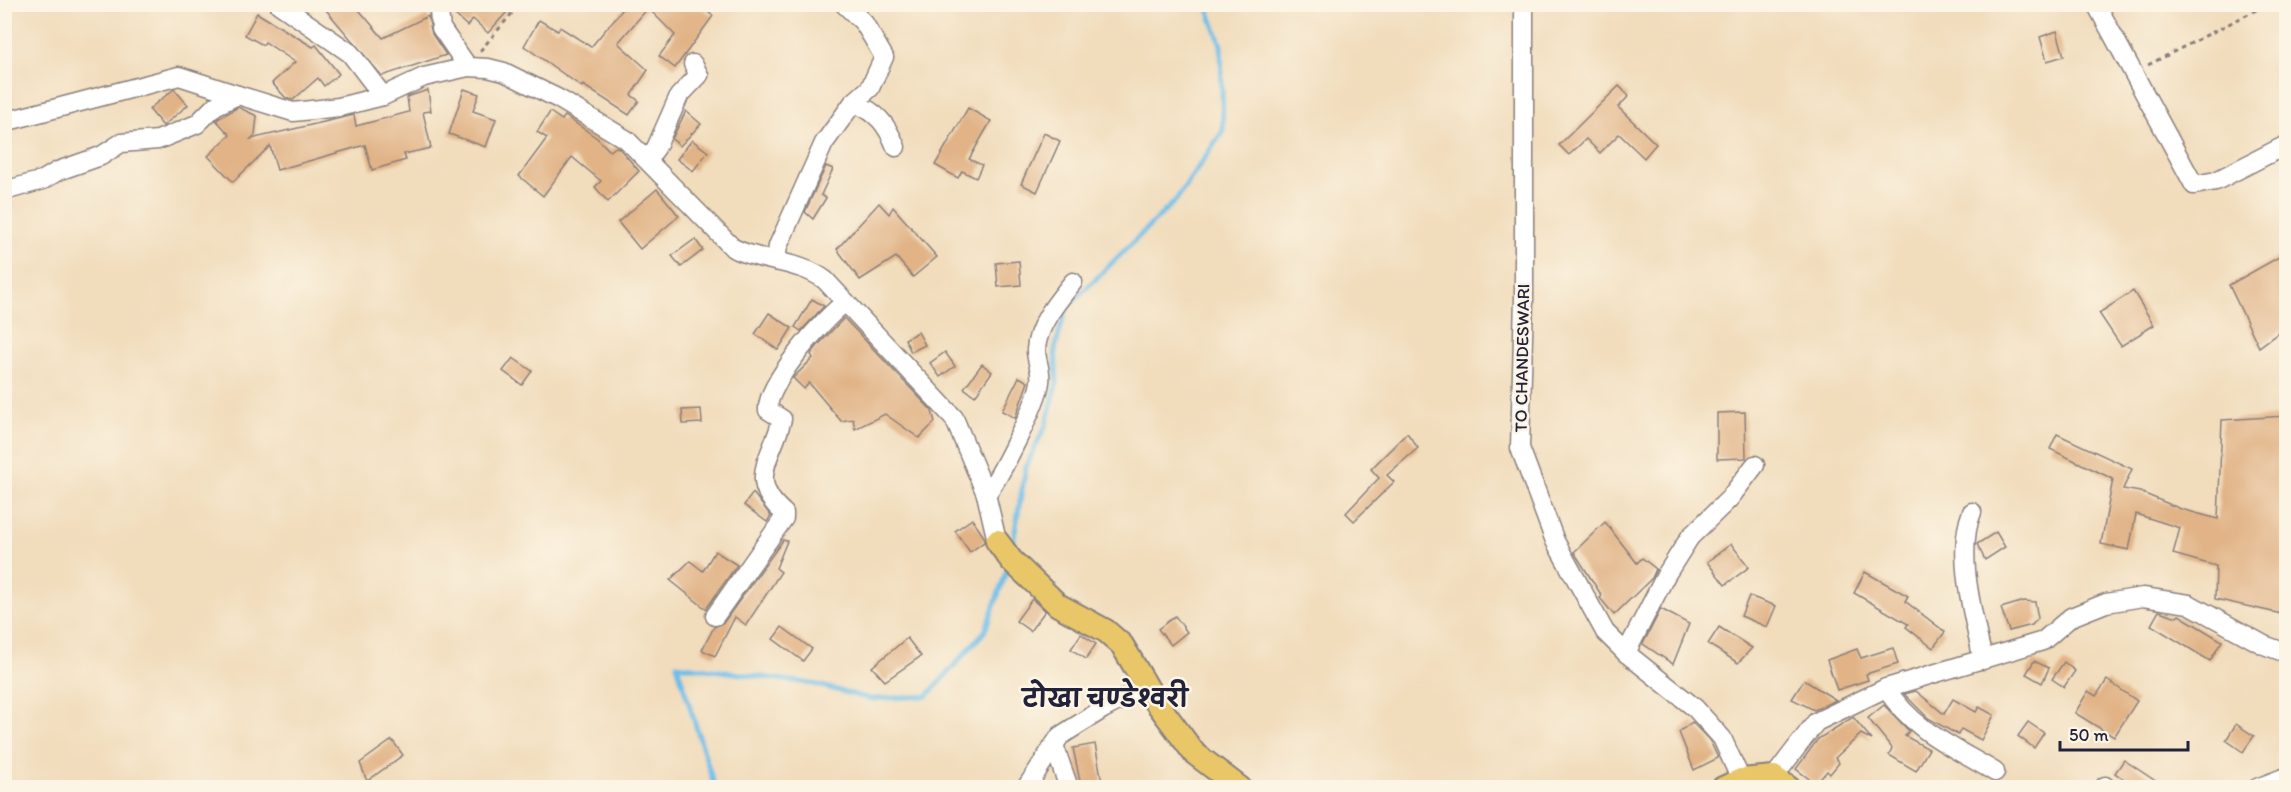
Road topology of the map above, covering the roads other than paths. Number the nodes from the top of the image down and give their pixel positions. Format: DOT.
graph roads {
  1 [pos="279,4"];
  2 [pos="438,4"];
  3 [pos="844,4"];
  4 [pos="1524,4"];
  5 [pos="2097,4"];
  6 [pos="693,64"];
  7 [pos="468,67"];
  8 [pos="238,95"];
  9 [pos="383,96"];
  10 [pos="854,103"];
  11 [pos="4,122"];
  12 [pos="2286,145"];
  13 [pos="896,147"];
  14 [pos="648,159"];
  15 [pos="4,191"];
  16 [pos="776,261"];
  17 [pos="1073,282"];
  18 [pos="846,302"];
  19 [pos="1755,465"];
  20 [pos="986,494"];
  21 [pos="1972,512"];
  22 [pos="998,541"];
  23 [pos="715,616"];
  24 [pos="1626,653"];
  25 [pos="2286,654"];
  26 [pos="1983,660"];
  27 [pos="1147,686"];
  28 [pos="1886,688"];
  29 [pos="1054,745"];
  30 [pos="1995,772"];
  31 [pos="2286,777"];
  32 [pos="1782,782"];
  33 [pos="1734,785"];
  34 [pos="1026,788"];
  35 [pos="1069,788"];
  36 [pos="1240,788"];
  37 [pos="2257,788"];
  1 -- 9 [label="street"];
  2 -- 7 [label="street"];
  3 -- 10 [label="street"];
  4 -- 24 [label="street, TO CHANDESWARI"];
  5 -- 12 [label="street"];
  6 -- 14 [label="street"];
  7 -- 9 [label="street"];
  7 -- 14 [label="street"];
  8 -- 9 [label="street"];
  8 -- 11 [label="street"];
  8 -- 15 [label="street"];
  10 -- 13 [label="street"];
  10 -- 16 [label="street"];
  14 -- 16 [label="street"];
  16 -- 18 [label="street"];
  17 -- 20 [label="street"];
  18 -- 20 [label="street"];
  18 -- 23 [label="street"];
  19 -- 24 [label="street"];
  20 -- 22 [label="street"];
  21 -- 26 [label="street"];
  22 -- 27 [label="main road"];
  24 -- 33 [label="street, TO CHANDESWARI"];
  25 -- 26 [label="street"];
  26 -- 28 [label="street"];
  27 -- 29 [label="street"];
  27 -- 36 [label="main road"];
  28 -- 30 [label="street"];
  28 -- 32 [label="street"];
  29 -- 34 [label="street"];
  29 -- 35 [label="street"];
  31 -- 37 [label="street"];
  32 -- 33 [label="main road"];
}
